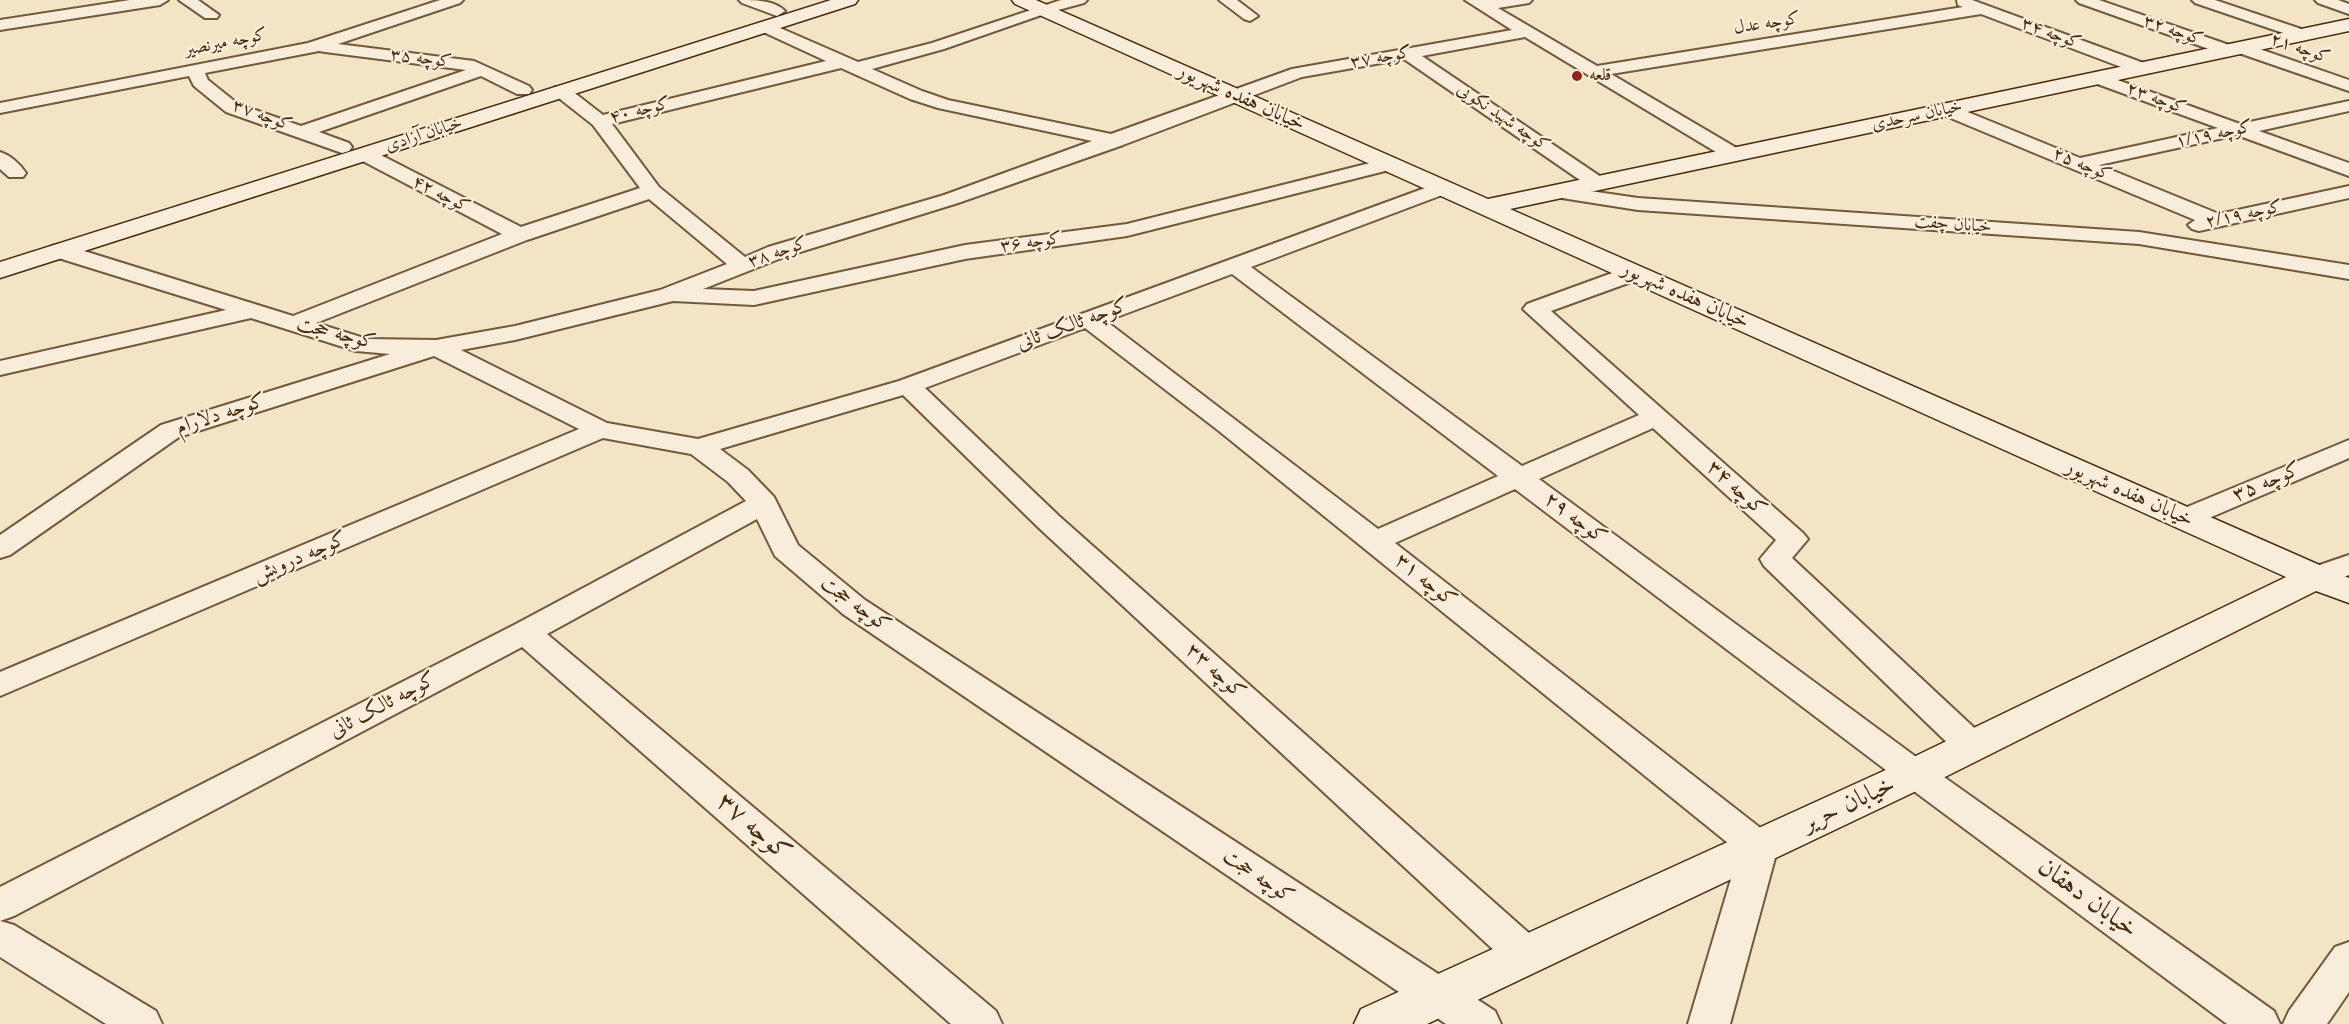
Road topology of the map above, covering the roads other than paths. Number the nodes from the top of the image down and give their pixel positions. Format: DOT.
graph roads {
  1 [pos="160,0"];
  2 [pos="187,0"];
  3 [pos="402,0"];
  4 [pos="456,0"];
  5 [pos="747,0"];
  6 [pos="812,0"];
  7 [pos="849,0"];
  8 [pos="1079,0"];
  9 [pos="1227,0"];
  10 [pos="1524,0"];
  11 [pos="1958,0"];
  12 [pos="2084,0"];
  13 [pos="2200,0"];
  14 [pos="2323,0"];
  15 [pos="1478,3"];
  16 [pos="104,4"];
  17 [pos="1032,5"];
  18 [pos="428,9"];
  19 [pos="1982,9"];
  20 [pos="2349,9"];
  21 [pos="211,15"];
  22 [pos="1250,16"];
  23 [pos="771,19"];
  24 [pos="0,25"];
  25 [pos="2349,25"];
  26 [pos="1528,32"];
  27 [pos="2304,34"];
  28 [pos="278,36"];
  29 [pos="307,48"];
  30 [pos="2234,49"];
  31 [pos="1408,54"];
  32 [pos="850,65"];
  33 [pos="195,69"];
  34 [pos="2143,69"];
  35 [pos="483,70"];
  36 [pos="1594,72"];
  37 [pos="2098,78"];
  38 [pos="2349,86"];
  39 [pos="523,90"];
  40 [pos="561,92"];
  41 [pos="1238,97"];
  42 [pos="2349,106"];
  43 [pos="0,108"];
  44 [pos="1947,110"];
  45 [pos="478,111"];
  46 [pos="600,121"];
  47 [pos="2238,130"];
  48 [pos="302,132"];
  49 [pos="1116,141"];
  50 [pos="342,147"];
  51 [pos="364,154"];
  52 [pos="1734,154"];
  53 [pos="0,158"];
  54 [pos="1390,164"];
  55 [pos="2078,164"];
  56 [pos="2349,170"];
  57 [pos="16,173"];
  58 [pos="1597,183"];
  59 [pos="1443,188"];
  60 [pos="652,191"];
  61 [pos="1556,192"];
  62 [pos="2349,192"];
  63 [pos="1485,207"];
  64 [pos="2217,221"];
  65 [pos="519,235"];
  66 [pos="2139,238"];
  67 [pos="72,242"];
  68 [pos="2,262"];
  69 [pos="742,265"];
  70 [pos="1234,265"];
  71 [pos="2349,272"];
  72 [pos="1634,273"];
  73 [pos="668,295"];
  74 [pos="250,312"];
  75 [pos="1088,319"];
  76 [pos="293,324"];
  77 [pos="436,347"];
  78 [pos="0,368"];
  79 [pos="908,386"];
  80 [pos="1656,417"];
  81 [pos="600,430"];
  82 [pos="699,447"];
  83 [pos="2349,448"];
  84 [pos="1519,478"];
  85 [pos="764,503"];
  86 [pos="2185,518"];
  87 [pos="1375,541"];
  88 [pos="0,549"];
  89 [pos="2338,577"];
  90 [pos="525,632"];
  91 [pos="0,685"];
  92 [pos="1972,746"];
  93 [pos="1915,774"];
  94 [pos="1759,847"];
  95 [pos="0,905"];
  96 [pos="0,937"];
  97 [pos="1526,955"];
  98 [pos="2349,959"];
  99 [pos="1436,997"];
  100 [pos="141,1024"];
  101 [pos="981,1024"];
  102 [pos="1378,1024"];
  103 [pos="1480,1024"];
  104 [pos="1709,1024"];
  105 [pos="2259,1024"];
  106 [pos="2304,1024"];
  1 -- 16 [label="street"];
  2 -- 21 [label="street"];
  3 -- 18 [label="street"];
  4 -- 18 [label="street, کوچه میرنصیر"];
  5 -- 23 [label="street"];
  6 -- 23 [label="street, خیابان آزادی"];
  7 -- 23 [label="street, خیابان آزادی"];
  8 -- 17 [label="street, کوچه ۴۰"];
  9 -- 22 [label="street"];
  10 -- 15 [label="street"];
  11 -- 19 [label="street, کوچه ۳۴"];
  12 -- 30 [label="street, کوچه ۳۲"];
  13 -- 27 [label="street"];
  14 -- 20 [label="street"];
  15 -- 26 [label="street"];
  16 -- 24 [label="street"];
  17 -- 32 [label="street, کوچه ۴۰"];
  17 -- 41 [label="street, خیابان هفده شهریور"];
  18 -- 29 [label="street, کوچه میرنصیر"];
  19 -- 34 [label="street, کوچه ۳۴"];
  19 -- 36 [label="street, کوچه عدل"];
  23 -- 32 [label="street"];
  23 -- 39 [label="street, خیابان آزادی"];
  23 -- 40 [label="street, خیابان آزادی"];
  25 -- 27 [label="street, خیابان سرحدی"];
  26 -- 31 [label="street, کوچه ۳۷"];
  26 -- 36 [label="street"];
  27 -- 30 [label="street, خیابان سرحدی"];
  28 -- 29 [label="street"];
  29 -- 33 [label="street, کوچه میرنصیر"];
  29 -- 35 [label="street, کوچه ۳۵"];
  30 -- 34 [label="street, خیابان سرحدی"];
  30 -- 38 [label="street, کوچه ۲۱"];
  31 -- 41 [label="street, کوچه ۳۷"];
  31 -- 58 [label="street, کوچه شهید نکویی"];
  32 -- 46 [label="street, کوچه ۴۰"];
  32 -- 49 [label="street"];
  33 -- 43 [label="street, کوچه میرنصیر"];
  33 -- 48 [label="street, کوچه ۳۷"];
  34 -- 37 [label="street, خیابان سرحدی"];
  35 -- 39 [label="street, کوچه ۳۵"];
  35 -- 48 [label="street"];
  36 -- 52 [label="street"];
  37 -- 44 [label="street, خیابان سرحدی"];
  37 -- 47 [label="street, کوچه ۲۳"];
  39 -- 45 [label="street, خیابان آزادی"];
  40 -- 45 [label="street, خیابان آزادی"];
  40 -- 46 [label="street"];
  41 -- 49 [label="street, کوچه ۳۸"];
  41 -- 54 [label="street, خیابان هفده شهریور"];
  42 -- 47 [label="street, کوچه ۱/۱۹"];
  44 -- 52 [label="street, خیابان سرحدی"];
  44 -- 55 [label="street, کوچه ۲۵"];
  45 -- 50 [label="street, خیابان آزادی"];
  45 -- 51 [label="street, خیابان آزادی"];
  46 -- 60 [label="street, کوچه ۴۰"];
  47 -- 55 [label="street, کوچه ۱/۱۹"];
  47 -- 56 [label="street, کوچه ۲۳"];
  48 -- 50 [label="street, کوچه ۳۷"];
  49 -- 69 [label="street, کوچه ۳۸"];
  50 -- 67 [label="street, خیابان آزادی"];
  51 -- 65 [label="street, کوچه ۴۲"];
  51 -- 67 [label="street, خیابان آزادی"];
  52 -- 58 [label="street, خیابان سرحدی"];
  53 -- 57 [label="street"];
  54 -- 59 [label="street, خیابان هفده شهریور"];
  54 -- 73 [label="street, کوچه ۳۶"];
  55 -- 64 [label="street, کوچه ۲۵"];
  58 -- 61 [label="street, خیابان سرحدی"];
  59 -- 63 [label="street, خیابان هفده شهریور"];
  59 -- 70 [label="street, کوچه ثالک ثانی"];
  60 -- 65 [label="street"];
  60 -- 69 [label="street, کوچه ۴۰"];
  61 -- 63 [label="street, خیابان سرحدی"];
  61 -- 66 [label="street, خیابان چفت"];
  62 -- 64 [label="street, کوچه ۲/۱۹"];
  63 -- 72 [label="street, خیابان هفده شهریور"];
  64 -- 66 [label="street, کوچه ۲/۱۹"];
  65 -- 76 [label="street"];
  66 -- 71 [label="street, خیابان چفت"];
  67 -- 68 [label="street, خیابان آزادی"];
  67 -- 74 [label="street, کوچه حجت"];
  69 -- 73 [label="street, کوچه ۳۸"];
  70 -- 75 [label="street, کوچه ثالک ثانی"];
  70 -- 84 [label="street, کوچه ۲۹"];
  72 -- 80 [label="street, کوچه ۳۴"];
  72 -- 86 [label="street, خیابان هفده شهریور"];
  73 -- 77 [label="street, کوچه ۳۸"];
  74 -- 76 [label="street, کوچه حجت"];
  74 -- 78 [label="street, کوچه حجت"];
  75 -- 79 [label="street, کوچه ثالک ثانی"];
  75 -- 87 [label="street, کوچه ۳۱"];
  76 -- 77 [label="street, کوچه حجت"];
  77 -- 81 [label="street, کوچه حجت"];
  77 -- 88 [label="street, کوچه دلارام"];
  79 -- 82 [label="street, کوچه ثالک ثانی"];
  79 -- 97 [label="street, کوچه ۳۳"];
  80 -- 84 [label="street"];
  80 -- 92 [label="street, کوچه ۳۴"];
  81 -- 82 [label="street, کوچه حجت"];
  81 -- 91 [label="street, کوچه درویش"];
  82 -- 85 [label="street, کوچه حجت"];
  83 -- 86 [label="street, کوچه ۳۵"];
  84 -- 87 [label="street"];
  84 -- 93 [label="street, کوچه ۲۹"];
  85 -- 90 [label="street, کوچه ثالک ثانی"];
  85 -- 99 [label="street, کوچه حجت"];
  86 -- 89 [label="street, خیابان هفده شهریور"];
  87 -- 94 [label="street, کوچه ۳۱"];
  89 -- 92 [label="street, خیابان حریر"];
  90 -- 95 [label="street, کوچه ثالک ثانی"];
  90 -- 101 [label="street, کوچه ۳۷"];
  92 -- 93 [label="street, خیابان حریر"];
  93 -- 94 [label="street, خیابان حریر"];
  93 -- 105 [label="street, خیابان دهقان"];
  94 -- 97 [label="street, خیابان حریر"];
  94 -- 104 [label="street"];
  96 -- 100 [label="street"];
  97 -- 99 [label="street, خیابان حریر"];
  98 -- 106 [label="street"];
  99 -- 102 [label="street, خیابان حریر"];
  99 -- 103 [label="street"];
}
